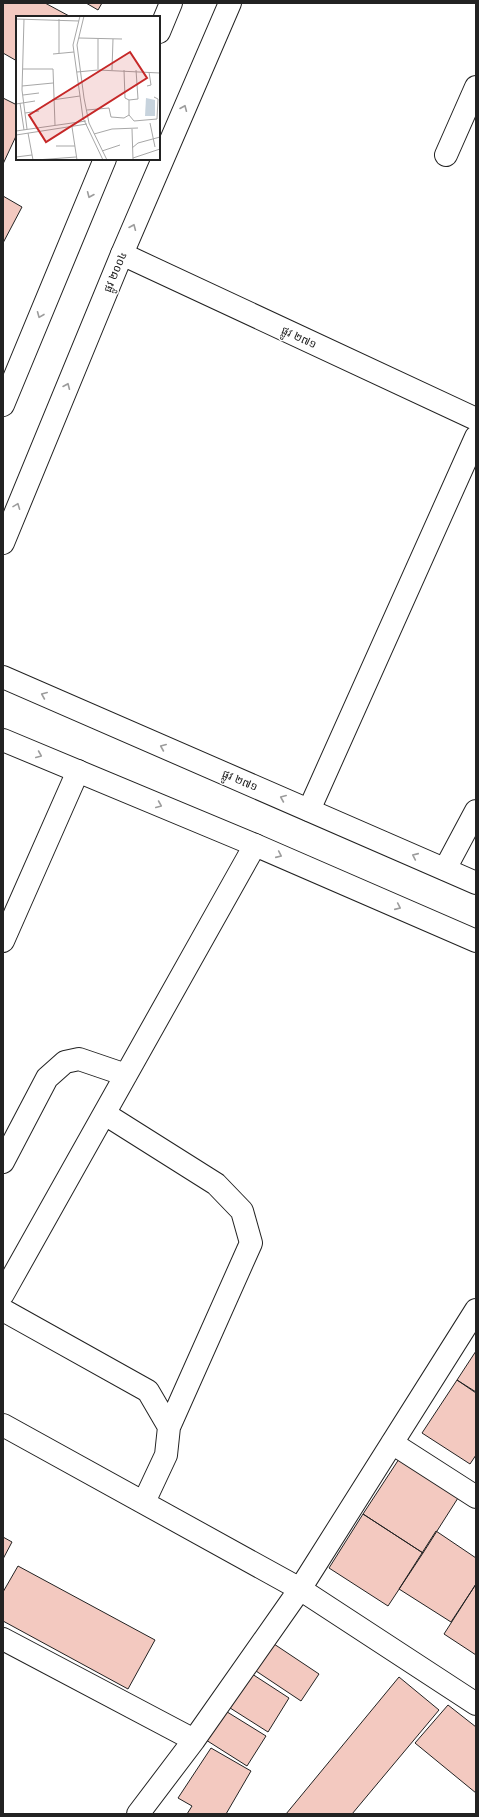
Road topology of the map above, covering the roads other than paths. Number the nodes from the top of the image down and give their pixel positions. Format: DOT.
graph roads {
  1 [pos="171,3"];
  2 [pos="230,3"];
  3 [pos="160,30"];
  4 [pos="476,87"];
  5 [pos="446,155"];
  6 [pos="105,160"];
  7 [pos="122,254"];
  8 [pos="3,405"];
  9 [pos="476,419"];
  10 [pos="476,438"];
  11 [pos="3,542"];
  12 [pos="3,677"];
  13 [pos="3,740"];
  14 [pos="78,771"];
  15 [pos="309,810"];
  16 [pos="476,811"];
  17 [pos="255,845"];
  18 [pos="445,869"];
  19 [pos="476,883"];
  20 [pos="3,941"];
  21 [pos="476,941"];
  22 [pos="126,1075"];
  23 [pos="105,1114"];
  24 [pos="3,1162"];
  25 [pos="3,1294"];
  26 [pos="3,1310"];
  27 [pos="476,1310"];
  28 [pos="3,1425"];
  29 [pos="169,1427"];
  30 [pos="392,1443"];
  31 [pos="476,1498"];
  32 [pos="144,1502"];
  33 [pos="300,1589"];
  34 [pos="3,1639"];
  35 [pos="476,1704"];
  36 [pos="194,1740"];
  37 [pos="138,1814"];
  1 -- 3 [label="street"];
  7 -- 2 [label="street, ផ្លូវ ២០០៤, one-way"];
  4 -- 5 [label="street"];
  6 -- 8 [label="street, one-way"];
  7 -- 9 [label="street, ផ្លូវ ២៧១"];
  11 -- 7 [label="street, ផ្លូវ ២០០៤, one-way"];
  10 -- 15 [label="street"];
  15 -- 12 [label="street, ផ្លូវ ២៧១, one-way"];
  13 -- 14 [label="street, one-way"];
  14 -- 17 [label="street, one-way"];
  14 -- 20 [label="street"];
  18 -- 15 [label="street, ផ្លូវ ២៧១, one-way"];
  16 -- 18 [label="street"];
  17 -- 21 [label="street, one-way"];
  17 -- 22 [label="street"];
  18 -- 19 [label="street, ផ្លូវ ២៧១"];
  22 -- 23 [label="street"];
  22 -- 24 [label="street"];
  23 -- 25 [label="street"];
  23 -- 29 [label="street"];
  26 -- 29 [label="street"];
  27 -- 30 [label="street"];
  28 -- 32 [label="street"];
  29 -- 32 [label="street"];
  30 -- 31 [label="street"];
  30 -- 33 [label="street"];
  32 -- 33 [label="street"];
  33 -- 35 [label="street"];
  33 -- 36 [label="street"];
  34 -- 36 [label="street"];
  36 -- 37 [label="street"];
}
